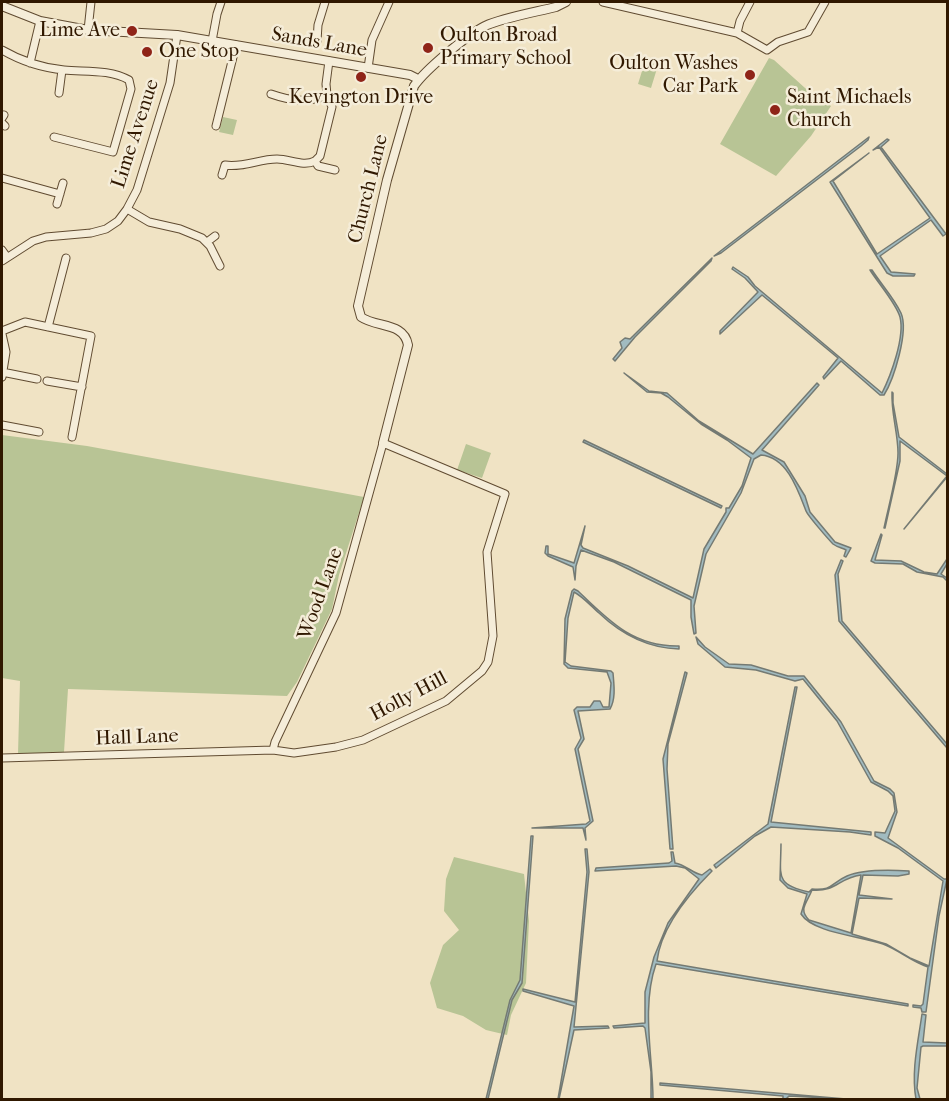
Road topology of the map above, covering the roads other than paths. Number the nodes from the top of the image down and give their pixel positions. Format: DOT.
graph roads {
  1 [pos="91,2"];
  2 [pos="221,2"];
  3 [pos="325,2"];
  4 [pos="387,2"];
  5 [pos="566,2"];
  6 [pos="603,2"];
  7 [pos="750,2"];
  8 [pos="825,2"];
  9 [pos="2,6"];
  10 [pos="40,21"];
  11 [pos="88,30"];
  12 [pos="737,33"];
  13 [pos="177,35"];
  14 [pos="212,41"];
  15 [pos="317,41"];
  16 [pos="236,45"];
  17 [pos="2,50"];
  18 [pos="329,61"];
  19 [pos="30,63"];
  20 [pos="368,68"];
  21 [pos="62,70"];
  22 [pos="418,79"];
  23 [pos="59,93"];
  24 [pos="271,94"];
  25 [pos="327,95"];
  26 [pos="216,126"];
  27 [pos="60,136"];
  28 [pos="315,161"];
  29 [pos="334,170"];
  30 [pos="222,175"];
  31 [pos="2,178"];
  32 [pos="63,183"];
  33 [pos="60,194"];
  34 [pos="57,204"];
  35 [pos="127,209"];
  36 [pos="215,236"];
  37 [pos="207,242"];
  38 [pos="2,250"];
  39 [pos="66,258"];
  40 [pos="4,259"];
  41 [pos="220,266"];
  42 [pos="48,327"];
  43 [pos="2,332"];
  44 [pos="2,375"];
  45 [pos="37,379"];
  46 [pos="47,381"];
  47 [pos="82,387"];
  48 [pos="2,425"];
  49 [pos="39,432"];
  50 [pos="72,437"];
  51 [pos="383,443"];
  52 [pos="273,750"];
  53 [pos="2,758"];
  1 -- 11 [label="street"];
  2 -- 14 [label="street"];
  3 -- 15 [label="street"];
  4 -- 20 [label="street"];
  5 -- 22 [label="street, Church Lane"];
  6 -- 12 [label="street"];
  7 -- 12 [label="street"];
  8 -- 12 [label="street"];
  9 -- 10 [label="street, Sands Lane"];
  10 -- 11 [label="street, Sands Lane"];
  10 -- 19 [label="street"];
  11 -- 13 [label="street, Sands Lane"];
  13 -- 14 [label="street, Sands Lane"];
  13 -- 35 [label="street, Lime Avenue"];
  14 -- 16 [label="street, Sands Lane"];
  16 -- 18 [label="street, Sands Lane"];
  16 -- 26 [label="street"];
  17 -- 19 [label="street"];
  18 -- 20 [label="street, Sands Lane"];
  18 -- 25 [label="street"];
  19 -- 21 [label="street"];
  20 -- 22 [label="street, Sands Lane"];
  21 -- 23 [label="street"];
  21 -- 27 [label="street"];
  22 -- 51 [label="street, Church Lane"];
  24 -- 25 [label="street"];
  25 -- 28 [label="street"];
  28 -- 29 [label="street"];
  28 -- 30 [label="street"];
  31 -- 33 [label="street"];
  32 -- 33 [label="street"];
  33 -- 34 [label="street"];
  35 -- 37 [label="street"];
  35 -- 40 [label="street, Lime Avenue"];
  36 -- 37 [label="street"];
  37 -- 41 [label="street"];
  38 -- 40 [label="street"];
  39 -- 42 [label="street"];
  42 -- 43 [label="street"];
  42 -- 47 [label="street"];
  43 -- 44 [label="street"];
  44 -- 45 [label="street"];
  46 -- 47 [label="street"];
  47 -- 50 [label="street"];
  48 -- 49 [label="street"];
  51 -- 52 [label="street, Wood Lane"];
  51 -- 52 [label="street, Holly Hill"];
  52 -- 53 [label="street, Hall Lane"];
}
